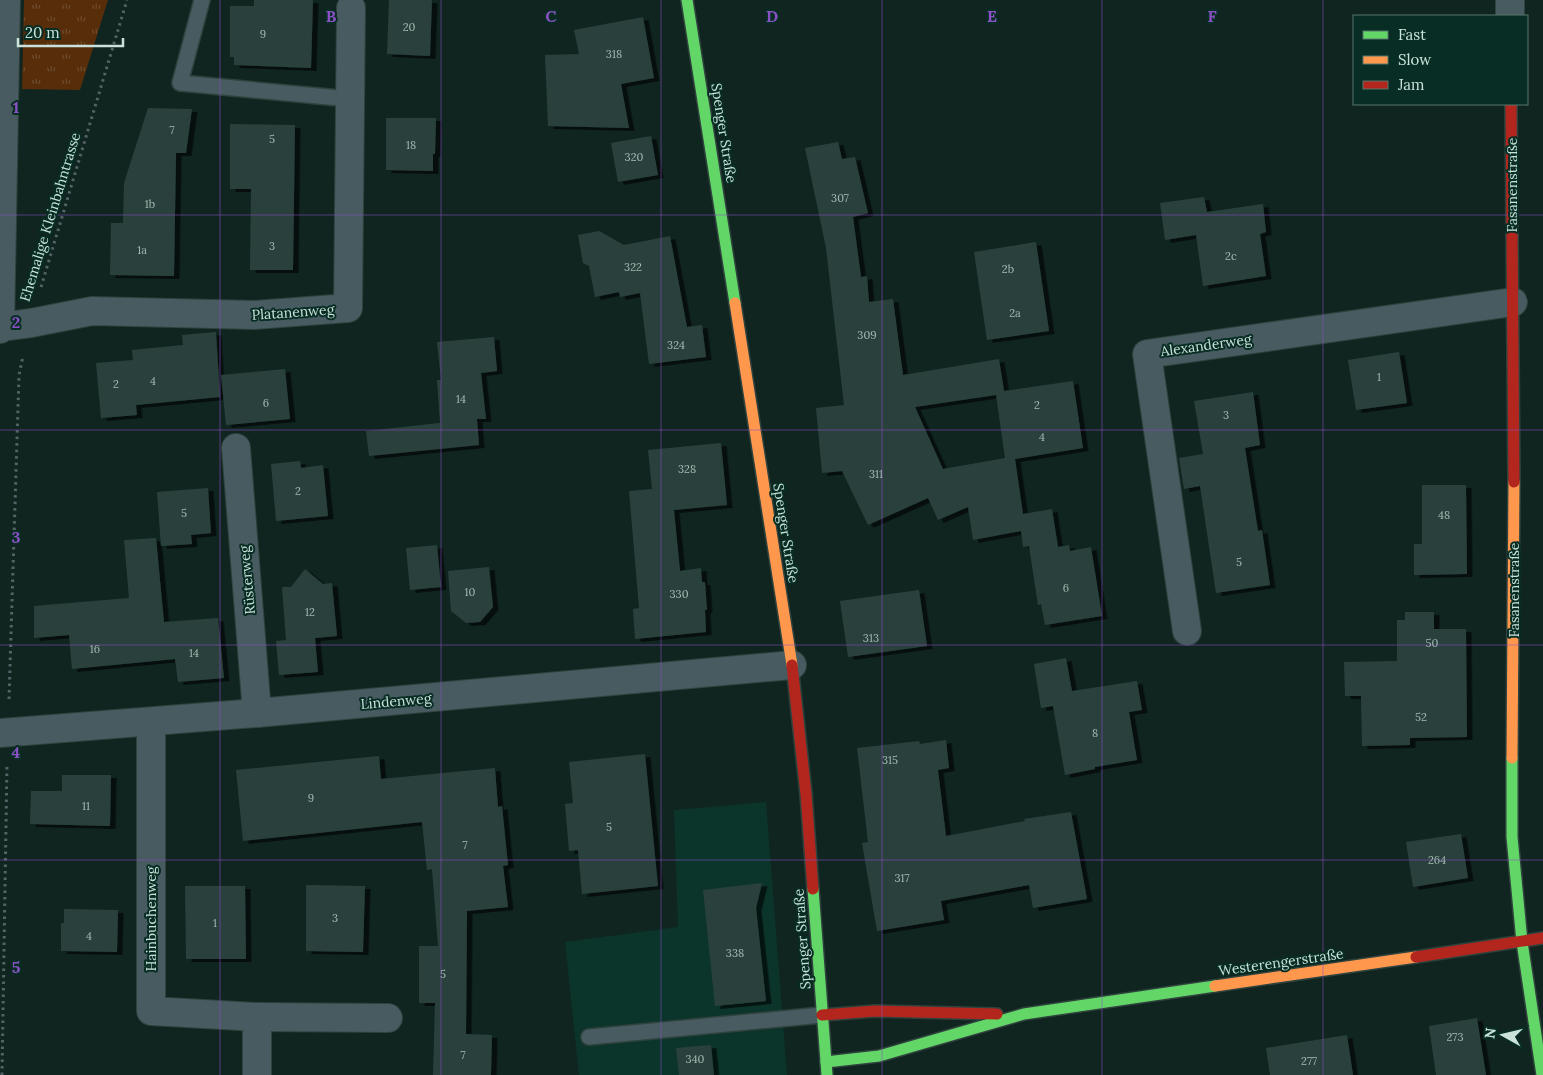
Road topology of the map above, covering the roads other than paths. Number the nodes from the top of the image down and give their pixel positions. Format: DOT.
graph roads {
  1 [pos="6,0"];
  2 [pos="202,0"];
  3 [pos="688,0"];
  4 [pos="1510,0"];
  5 [pos="350,8"];
  6 [pos="1510,15"];
  7 [pos="350,99"];
  8 [pos="1511,105"];
  9 [pos="1513,302"];
  10 [pos="0,328"];
  11 [pos="236,448"];
  12 [pos="1187,631"];
  13 [pos="792,665"];
  14 [pos="257,713"];
  15 [pos="151,722"];
  16 [pos="4,733"];
  17 [pos="1543,938"];
  18 [pos="1522,942"];
  19 [pos="1024,1014"];
  20 [pos="822,1015"];
  21 [pos="257,1017"];
  22 [pos="388,1018"];
  23 [pos="589,1037"];
  24 [pos="826,1062"];
  25 [pos="258,1075"];
  26 [pos="827,1075"];
  27 [pos="1542,1075"];
  1 -- 10 [label="street"];
  2 -- 7 [label="lane"];
  3 -- 13 [label="street, Spenger Straße"];
  4 -- 6 [label="street"];
  5 -- 7 [label="street, Platanenweg"];
  7 -- 10 [label="street, Platanenweg"];
  8 -- 9 [label="street, Fasanenstraße"];
  9 -- 12 [label="street, Alexanderweg"];
  9 -- 18 [label="street, Fasanenstraße"];
  11 -- 14 [label="street, Rüsterweg"];
  13 -- 14 [label="street, Lindenweg"];
  13 -- 20 [label="street, Spenger Straße"];
  14 -- 15 [label="street, Lindenweg"];
  15 -- 16 [label="street, Lindenweg"];
  15 -- 21 [label="street, Hainbuchenweg"];
  17 -- 18 [label="street, Westerengerstraße"];
  18 -- 19 [label="street, Westerengerstraße"];
  18 -- 27 [label="street, Fasanenstraße"];
  19 -- 20 [label="street, Westerengerstraße"];
  19 -- 24 [label="street, Westerengerstraße"];
  20 -- 23 [label="lane"];
  20 -- 24 [label="street, Spenger Straße"];
  21 -- 22 [label="street, Hainbuchenweg"];
  21 -- 25 [label="street"];
  24 -- 26 [label="street, Spenger Straße"];
}
